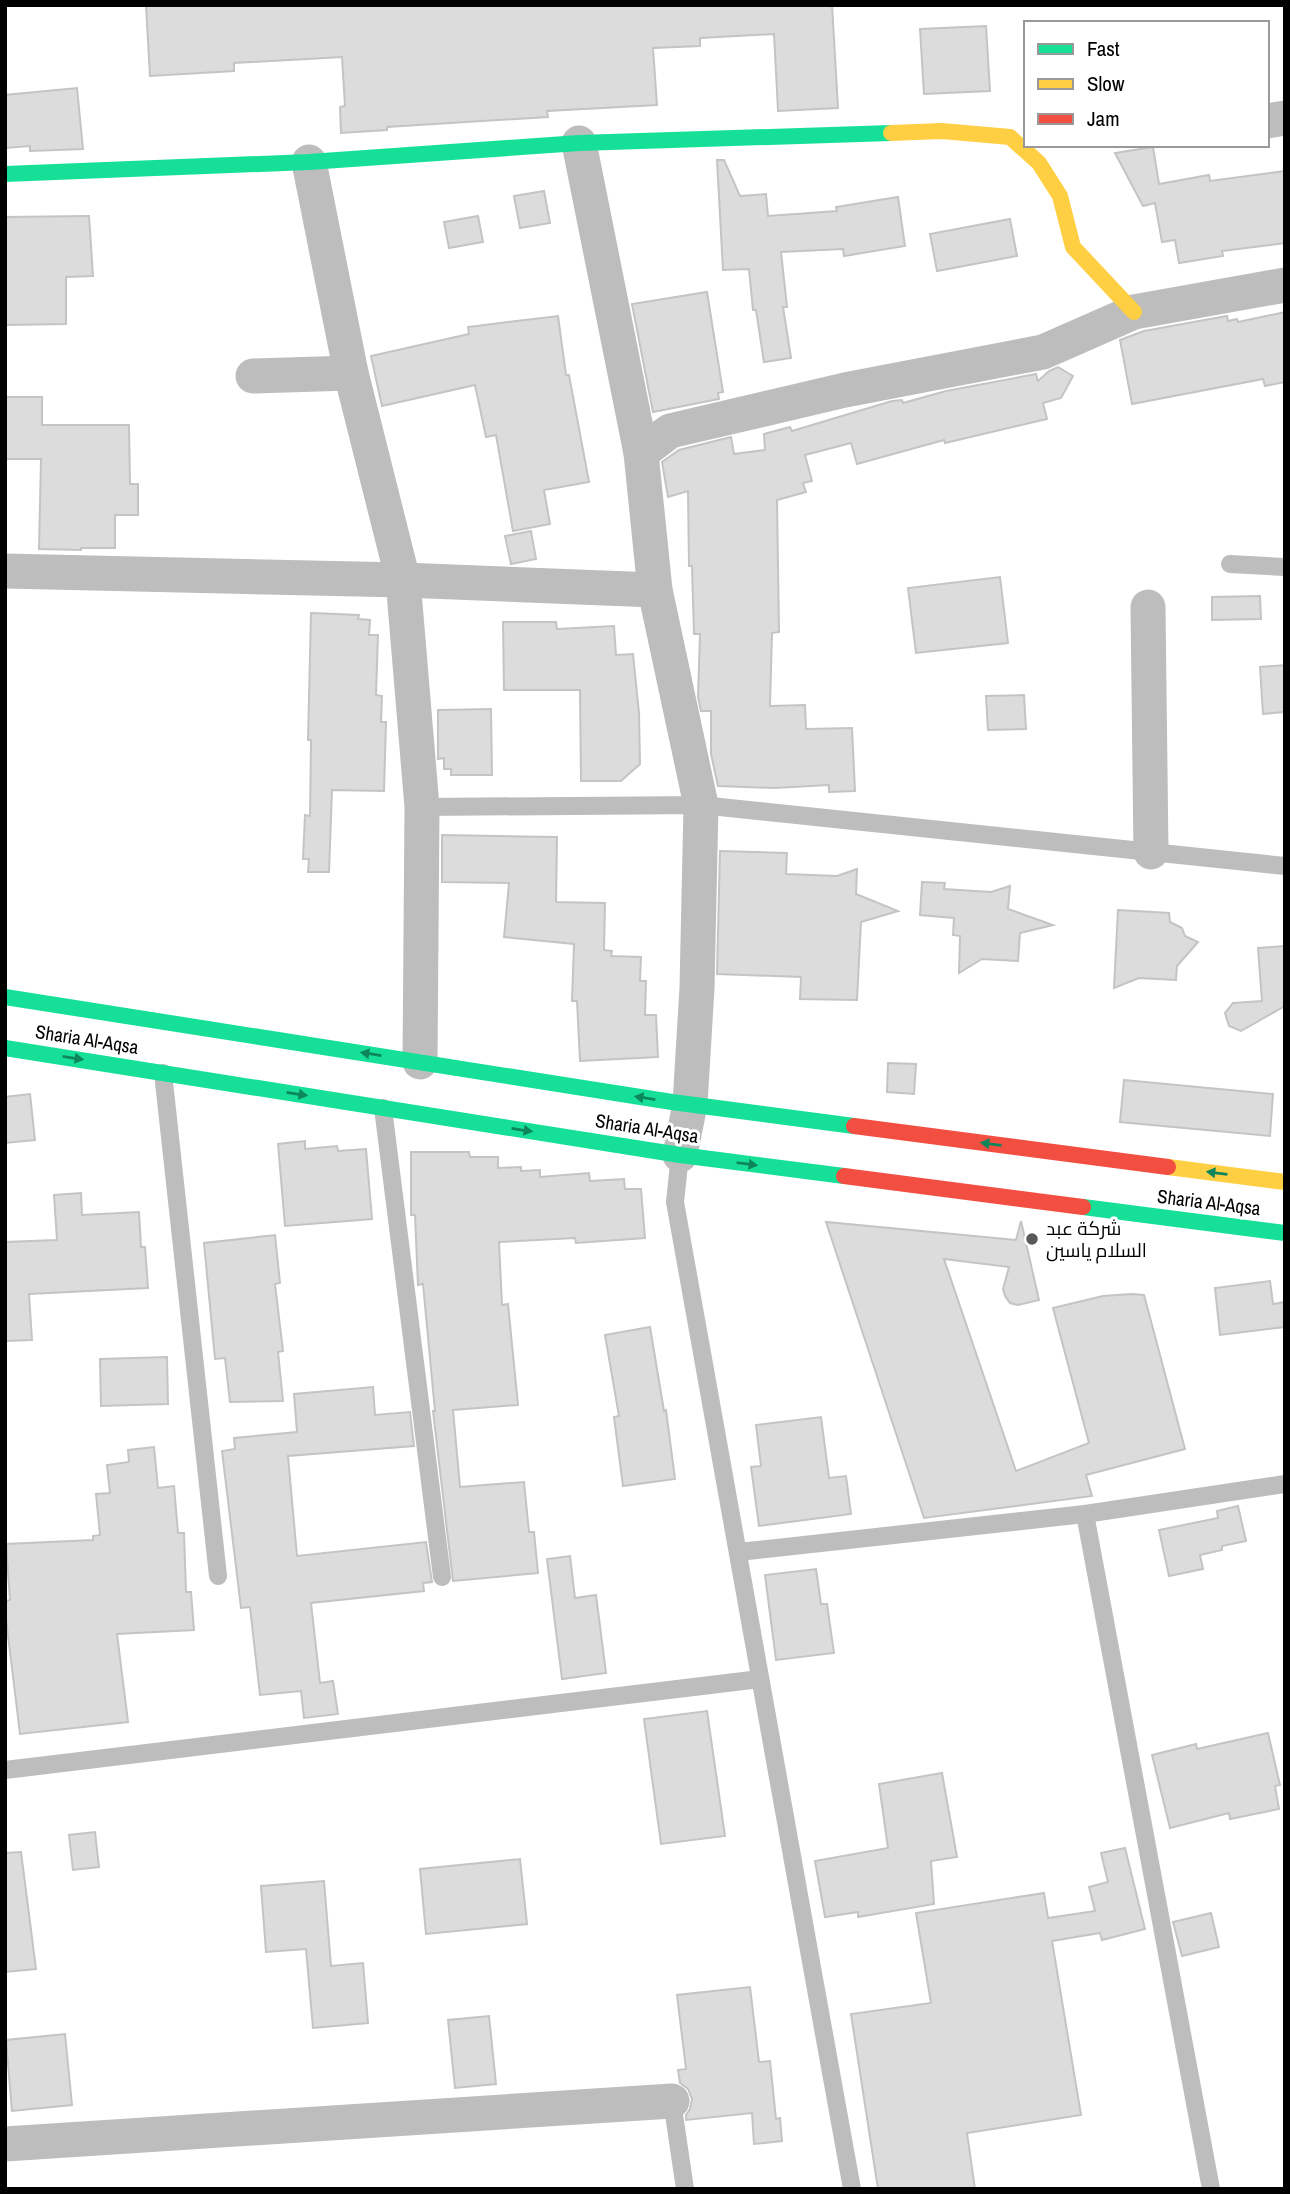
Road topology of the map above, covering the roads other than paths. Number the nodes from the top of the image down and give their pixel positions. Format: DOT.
graph roads {
  1 [pos="579,143"];
  2 [pos="309,162"];
  3 [pos="5,174"];
  4 [pos="1285,285"];
  5 [pos="1135,312"];
  6 [pos="351,373"];
  7 [pos="253,376"];
  8 [pos="641,453"];
  9 [pos="1230,564"];
  10 [pos="1285,567"];
  11 [pos="5,572"];
  12 [pos="403,580"];
  13 [pos="655,590"];
  14 [pos="1148,607"];
  15 [pos="701,804"];
  16 [pos="422,807"];
  17 [pos="1151,852"];
  18 [pos="1285,866"];
  19 [pos="5,997"];
  20 [pos="5,1048"];
  21 [pos="420,1062"];
  22 [pos="163,1073"];
  23 [pos="690,1104"];
  24 [pos="383,1108"];
  25 [pos="680,1155"];
  26 [pos="1285,1182"];
  27 [pos="1285,1233"];
  28 [pos="1285,1484"];
  29 [pos="1085,1514"];
  30 [pos="739,1552"];
  31 [pos="218,1576"];
  32 [pos="442,1577"];
  33 [pos="760,1679"];
  34 [pos="5,1769"];
  35 [pos="672,2101"];
  36 [pos="5,2144"];
  37 [pos="685,2189"];
  38 [pos="852,2189"];
  39 [pos="1211,2189"];
  1 -- 2 [label="main road"];
  1 -- 5 [label="main road"];
  1 -- 8 [label="street"];
  2 -- 3 [label="main road"];
  2 -- 6 [label="street"];
  4 -- 5 [label="street"];
  5 -- 8 [label="street"];
  6 -- 7 [label="street"];
  6 -- 12 [label="street"];
  8 -- 13 [label="street"];
  9 -- 10 [label="lane"];
  11 -- 12 [label="street"];
  12 -- 13 [label="street"];
  12 -- 16 [label="street"];
  13 -- 15 [label="street"];
  14 -- 17 [label="street"];
  15 -- 16 [label="lane"];
  15 -- 17 [label="lane"];
  15 -- 23 [label="street"];
  16 -- 21 [label="street"];
  17 -- 18 [label="lane"];
  21 -- 19 [label="main road, Sharia Al-Aqsa, one-way"];
  20 -- 22 [label="main road, Sharia Al-Aqsa, one-way"];
  23 -- 21 [label="main road, Sharia Al-Aqsa, one-way"];
  22 -- 24 [label="main road, Sharia Al-Aqsa, one-way"];
  22 -- 31 [label="lane"];
  23 -- 25 [label="street"];
  26 -- 23 [label="main road, Sharia Al-Aqsa, one-way"];
  24 -- 25 [label="main road, Sharia Al-Aqsa, one-way"];
  24 -- 32 [label="lane"];
  25 -- 27 [label="main road, Sharia Al-Aqsa, one-way"];
  25 -- 30 [label="lane"];
  28 -- 29 [label="lane"];
  29 -- 30 [label="lane"];
  29 -- 39 [label="lane"];
  30 -- 33 [label="lane"];
  33 -- 34 [label="lane"];
  33 -- 38 [label="lane"];
  35 -- 36 [label="street"];
  35 -- 37 [label="lane"];
}
